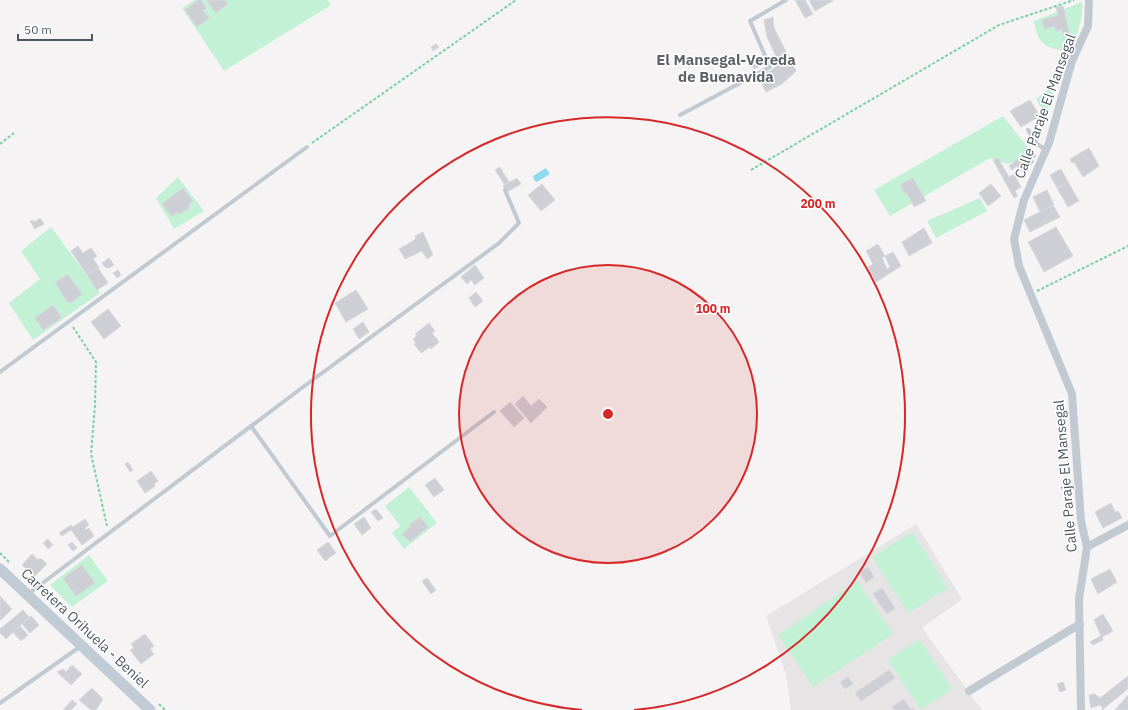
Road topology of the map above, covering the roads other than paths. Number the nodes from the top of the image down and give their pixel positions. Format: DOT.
graph roads {
  1 [pos="786,0"];
  2 [pos="1089,0"];
  3 [pos="680,115"];
  4 [pos="1028,130"];
  5 [pos="307,147"];
  6 [pos="1046,150"];
  7 [pos="505,190"];
  8 [pos="0,372"];
  9 [pos="494,412"];
  10 [pos="250,426"];
  11 [pos="1128,525"];
  12 [pos="1087,547"];
  13 [pos="0,569"];
  14 [pos="27,594"];
  15 [pos="1080,624"];
  16 [pos="81,646"];
  17 [pos="969,692"];
  18 [pos="0,703"];
  19 [pos="150,710"];
  20 [pos="1081,710"];
  1 -- 3 [label="lane"];
  2 -- 6 [label="street, Calle Paraje El Mansegal"];
  4 -- 6 [label="lane"];
  5 -- 8 [label="lane"];
  6 -- 12 [label="street, Calle Paraje El Mansegal"];
  7 -- 10 [label="lane"];
  9 -- 10 [label="lane"];
  10 -- 14 [label="lane"];
  11 -- 12 [label="street"];
  12 -- 15 [label="street, Calle Paraje El Mansegal"];
  13 -- 14 [label="main road, Carretera Orihuela - Beniel"];
  14 -- 16 [label="main road, Carretera Orihuela - Beniel"];
  15 -- 17 [label="street"];
  15 -- 20 [label="street, Calle Paraje El Mansegal"];
  16 -- 18 [label="lane"];
  16 -- 19 [label="main road, Carretera Orihuela - Beniel"];
}
